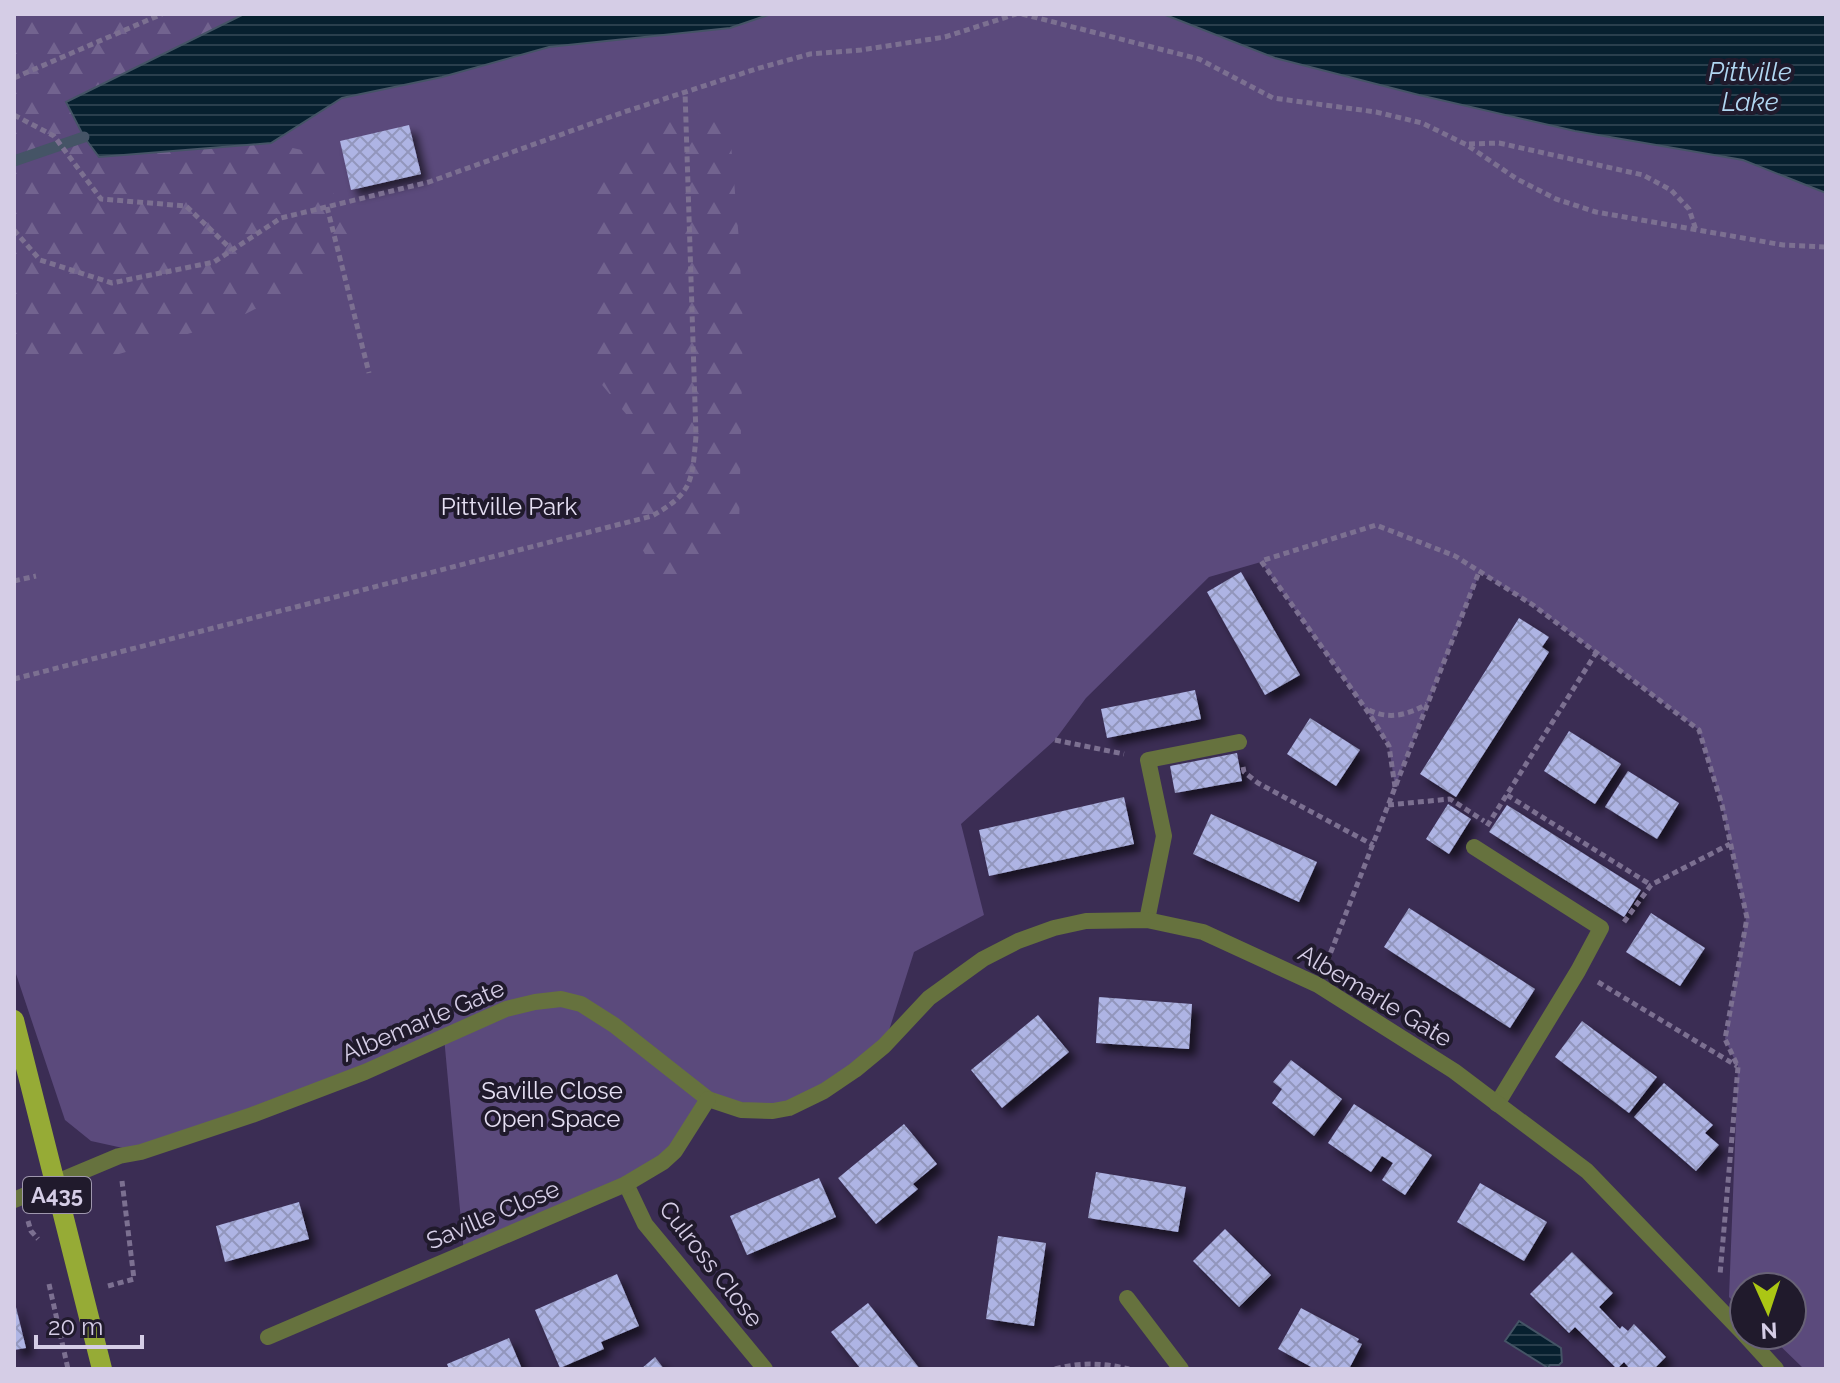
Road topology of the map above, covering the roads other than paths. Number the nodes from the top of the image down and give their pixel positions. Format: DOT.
graph roads {
  1 [pos="1239,742"];
  2 [pos="1474,847"];
  3 [pos="1147,920"];
  4 [pos="14,1020"];
  5 [pos="708,1099"];
  6 [pos="1497,1104"];
  7 [pos="54,1181"];
  8 [pos="626,1184"];
  9 [pos="18,1199"];
  10 [pos="1127,1298"];
  11 [pos="1728,1317"];
  12 [pos="268,1337"];
  13 [pos="1760,1351"];
  14 [pos="102,1369"];
  15 [pos="765,1369"];
  16 [pos="1181,1369"];
  17 [pos="1776,1369"];
  1 -- 3 [label="street"];
  2 -- 6 [label="street"];
  3 -- 5 [label="street, Albemarle Gate"];
  3 -- 6 [label="street, Albemarle Gate"];
  4 -- 7 [label="main road, A435"];
  5 -- 7 [label="street, Albemarle Gate"];
  5 -- 8 [label="street, Saville Close"];
  6 -- 11 [label="street, Albemarle Gate"];
  7 -- 9 [label="street, Albemarle Gate"];
  7 -- 14 [label="main road, A435"];
  8 -- 12 [label="street, Saville Close"];
  8 -- 15 [label="street, Culross Close"];
  10 -- 16 [label="street"];
  13 -- 17 [label="street, Albemarle Gate"];
}
